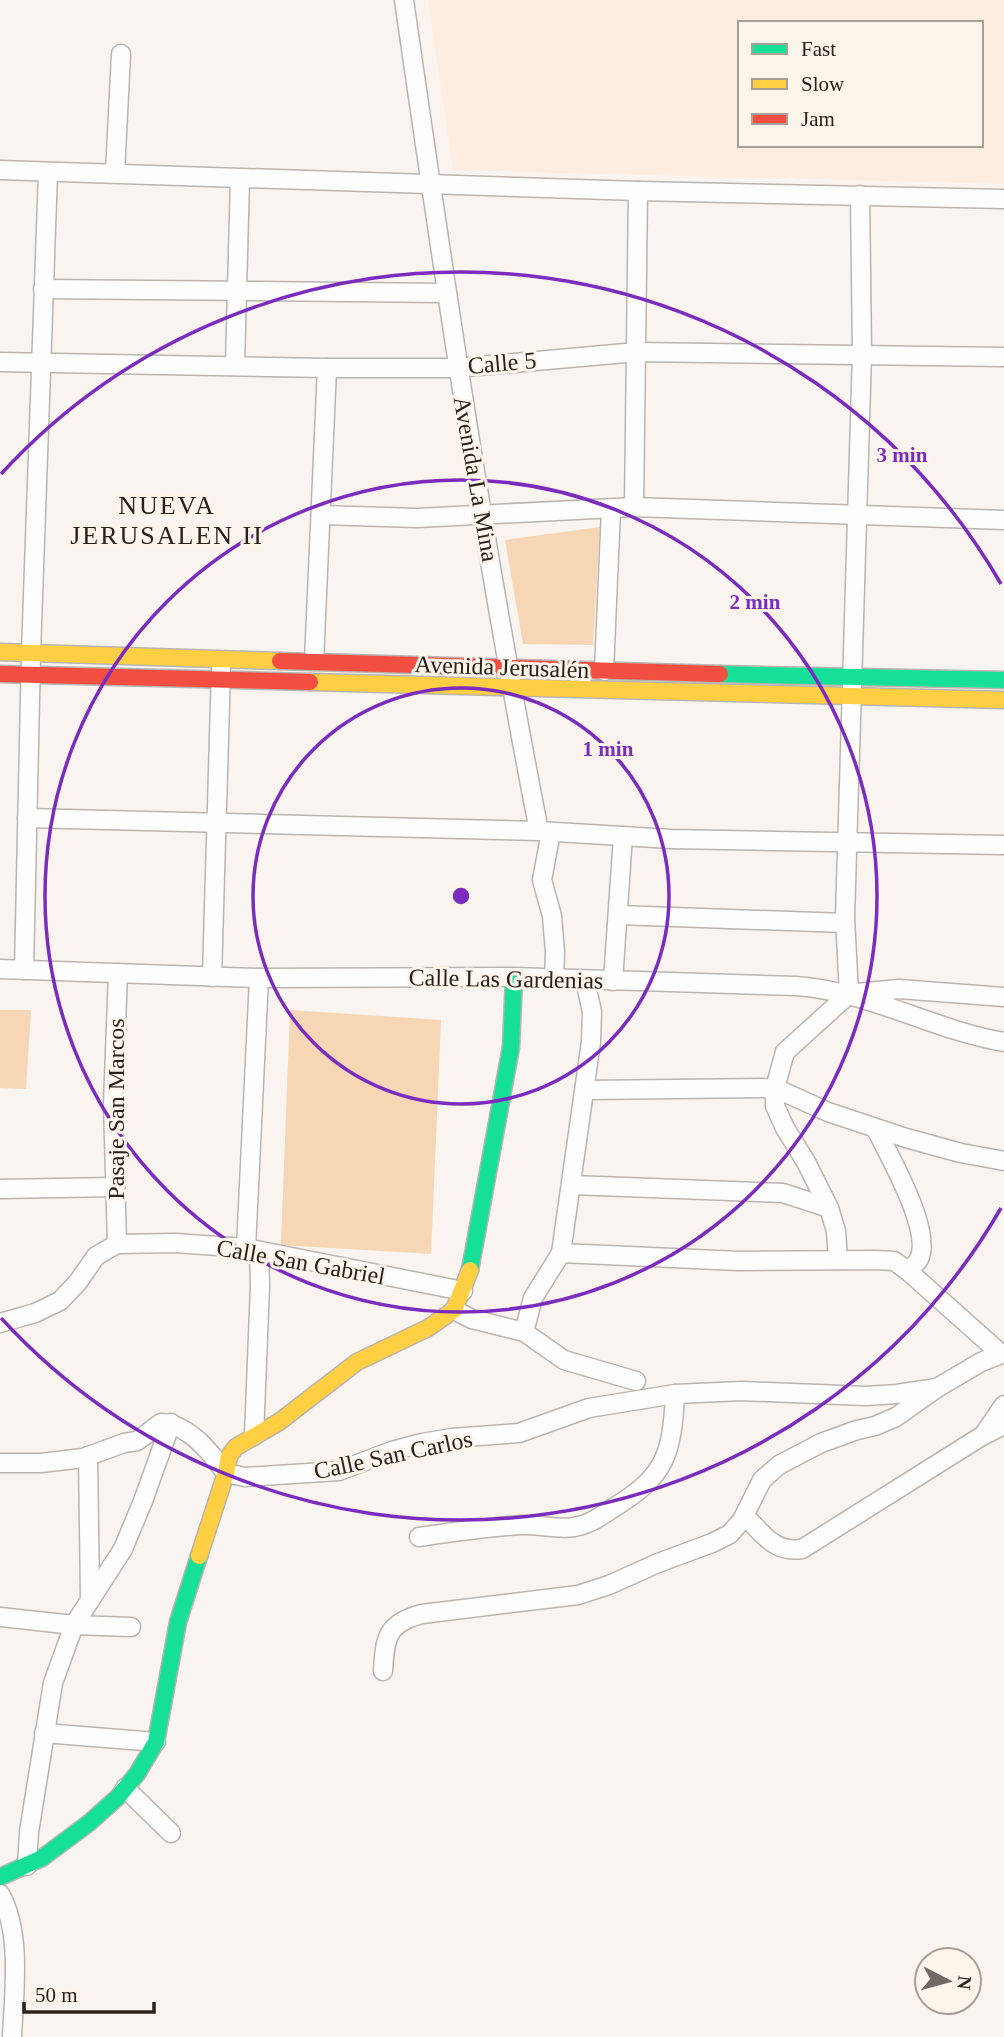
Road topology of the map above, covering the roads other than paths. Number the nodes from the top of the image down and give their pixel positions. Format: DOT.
graph roads {
  1 [pos="404,0"];
  2 [pos="121,54"];
  3 [pos="0,170"];
  4 [pos="48,172"];
  5 [pos="114,173"];
  6 [pos="240,178"];
  7 [pos="430,183"];
  8 [pos="638,191"];
  9 [pos="860,195"];
  10 [pos="1004,199"];
  11 [pos="43,289"];
  12 [pos="237,292"];
  13 [pos="446,293"];
  14 [pos="636,352"];
  15 [pos="862,354"];
  16 [pos="1004,357"];
  17 [pos="0,362"];
  18 [pos="40,363"];
  19 [pos="235,365"];
  20 [pos="327,368"];
  21 [pos="457,368"];
  22 [pos="634,507"];
  23 [pos="611,509"];
  24 [pos="321,515"];
  25 [pos="857,515"];
  26 [pos="482,516"];
  27 [pos="1004,520"];
  28 [pos="0,652"];
  29 [pos="31,653"];
  30 [pos="222,658"];
  31 [pos="314,661"];
  32 [pos="508,668"];
  33 [pos="604,671"];
  34 [pos="0,674"];
  35 [pos="30,674"];
  36 [pos="854,677"];
  37 [pos="221,680"];
  38 [pos="1004,680"];
  39 [pos="511,688"];
  40 [pos="853,696"];
  41 [pos="1004,700"];
  42 [pos="27,818"];
  43 [pos="217,823"];
  44 [pos="545,832"];
  45 [pos="623,836"];
  46 [pos="848,841"];
  47 [pos="1004,845"];
  48 [pos="618,915"];
  49 [pos="845,923"];
  50 [pos="0,970"];
  51 [pos="24,970"];
  52 [pos="118,973"];
  53 [pos="212,976"];
  54 [pos="514,977"];
  55 [pos="259,978"];
  56 [pos="554,979"];
  57 [pos="585,980"];
  58 [pos="613,981"];
  59 [pos="849,994"];
  60 [pos="1004,997"];
  61 [pos="1004,1042"];
  62 [pos="775,1088"];
  63 [pos="586,1090"];
  64 [pos="876,1129"];
  65 [pos="1004,1161"];
  66 [pos="572,1185"];
  67 [pos="115,1187"];
  68 [pos="0,1189"];
  69 [pos="829,1208"];
  70 [pos="117,1244"];
  71 [pos="253,1250"];
  72 [pos="561,1253"];
  73 [pos="838,1261"];
  74 [pos="908,1271"];
  75 [pos="463,1292"];
  76 [pos="454,1310"];
  77 [pos="0,1323"];
  78 [pos="524,1332"];
  79 [pos="1002,1353"];
  80 [pos="636,1381"];
  81 [pos="937,1388"];
  82 [pos="675,1394"];
  83 [pos="1004,1405"];
  84 [pos="171,1423"];
  85 [pos="1004,1425"];
  86 [pos="254,1436"];
  87 [pos="982,1436"];
  88 [pos="88,1455"];
  89 [pos="0,1462"];
  90 [pos="226,1474"];
  91 [pos="745,1516"];
  92 [pos="419,1537"];
  93 [pos="90,1596"];
  94 [pos="0,1617"];
  95 [pos="74,1625"];
  96 [pos="131,1627"];
  97 [pos="383,1671"];
  98 [pos="44,1733"];
  99 [pos="156,1742"];
  100 [pos="125,1788"];
  101 [pos="171,1833"];
  102 [pos="27,1866"];
  103 [pos="0,1877"];
  104 [pos="0,1894"];
  105 [pos="12,2037"];
  1 -- 7 [label="street, Avenida La Mina"];
  2 -- 5 [label="street"];
  3 -- 4 [label="street"];
  4 -- 5 [label="street"];
  4 -- 11 [label="street"];
  5 -- 6 [label="street"];
  6 -- 7 [label="street"];
  6 -- 12 [label="street"];
  7 -- 8 [label="street"];
  7 -- 13 [label="street, Avenida La Mina"];
  8 -- 9 [label="street"];
  8 -- 14 [label="street"];
  9 -- 10 [label="street"];
  9 -- 15 [label="street"];
  11 -- 12 [label="street"];
  11 -- 18 [label="street"];
  12 -- 13 [label="street"];
  12 -- 19 [label="street"];
  13 -- 21 [label="street, Avenida La Mina"];
  14 -- 15 [label="street, Calle 5"];
  14 -- 21 [label="street, Calle 5"];
  14 -- 22 [label="street"];
  15 -- 16 [label="street, Calle 5"];
  15 -- 25 [label="street"];
  17 -- 18 [label="street, Calle 5"];
  18 -- 19 [label="street, Calle 5"];
  18 -- 29 [label="street"];
  19 -- 20 [label="street, Calle 5"];
  20 -- 21 [label="street, Calle 5"];
  20 -- 24 [label="street"];
  21 -- 26 [label="street, Avenida La Mina"];
  22 -- 23 [label="street"];
  22 -- 25 [label="street"];
  23 -- 26 [label="street"];
  23 -- 33 [label="street"];
  24 -- 26 [label="street"];
  24 -- 31 [label="street"];
  25 -- 27 [label="street"];
  25 -- 36 [label="street"];
  26 -- 32 [label="street, Avenida La Mina"];
  28 -- 29 [label="street, Avenida Jerusalén"];
  29 -- 30 [label="street, Avenida Jerusalén"];
  29 -- 35 [label="street"];
  30 -- 31 [label="street, Avenida Jerusalén"];
  30 -- 37 [label="street"];
  31 -- 32 [label="street, Avenida Jerusalén"];
  32 -- 33 [label="street, Avenida Jerusalén"];
  32 -- 39 [label="street, Avenida La Mina"];
  33 -- 36 [label="street, Avenida Jerusalén"];
  34 -- 35 [label="street, Avenida Jerusalén"];
  35 -- 37 [label="street, Avenida Jerusalén"];
  35 -- 42 [label="street"];
  36 -- 38 [label="street, Avenida Jerusalén"];
  36 -- 40 [label="street"];
  37 -- 39 [label="street, Avenida Jerusalén"];
  37 -- 43 [label="street"];
  39 -- 40 [label="street, Avenida Jerusalén"];
  39 -- 44 [label="street, Avenida La Mina"];
  40 -- 41 [label="street, Avenida Jerusalén"];
  40 -- 46 [label="street"];
  42 -- 43 [label="street"];
  42 -- 51 [label="street"];
  43 -- 44 [label="street"];
  43 -- 53 [label="street"];
  44 -- 45 [label="street"];
  44 -- 56 [label="street"];
  45 -- 46 [label="street"];
  45 -- 48 [label="street"];
  46 -- 47 [label="street"];
  46 -- 49 [label="street"];
  48 -- 49 [label="street"];
  48 -- 58 [label="street"];
  49 -- 59 [label="street"];
  50 -- 51 [label="street, Calle Las Gardenias"];
  51 -- 52 [label="street, Calle Las Gardenias"];
  52 -- 53 [label="street, Calle Las Gardenias"];
  52 -- 67 [label="street, Pasaje San Marcos"];
  53 -- 55 [label="street, Calle Las Gardenias"];
  54 -- 55 [label="street, Calle Las Gardenias"];
  54 -- 56 [label="street, Calle Las Gardenias"];
  54 -- 75 [label="street"];
  55 -- 71 [label="street"];
  56 -- 57 [label="street, Calle Las Gardenias"];
  57 -- 58 [label="street, Calle Las Gardenias"];
  57 -- 63 [label="street"];
  58 -- 59 [label="street, Calle Las Gardenias"];
  59 -- 60 [label="street"];
  59 -- 61 [label="street, Calle Las Gardenias"];
  59 -- 62 [label="street"];
  62 -- 63 [label="street"];
  62 -- 64 [label="street"];
  62 -- 69 [label="street"];
  63 -- 66 [label="street"];
  64 -- 65 [label="street"];
  64 -- 74 [label="street"];
  66 -- 69 [label="street"];
  66 -- 72 [label="street"];
  67 -- 68 [label="street"];
  67 -- 70 [label="street, Pasaje San Marcos"];
  69 -- 73 [label="street"];
  70 -- 71 [label="street, Calle San Gabriel"];
  70 -- 77 [label="street"];
  71 -- 75 [label="street, Calle San Gabriel"];
  71 -- 86 [label="street"];
  72 -- 73 [label="street"];
  72 -- 78 [label="street"];
  73 -- 74 [label="street"];
  74 -- 79 [label="street"];
  75 -- 76 [label="street"];
  76 -- 78 [label="street"];
  76 -- 86 [label="street"];
  78 -- 80 [label="street"];
  79 -- 81 [label="street"];
  81 -- 82 [label="street, Calle San Carlos"];
  81 -- 91 [label="street"];
  82 -- 90 [label="street, Calle San Carlos"];
  82 -- 92 [label="street"];
  83 -- 87 [label="street"];
  84 -- 88 [label="street"];
  84 -- 90 [label="street"];
  84 -- 93 [label="street"];
  85 -- 87 [label="street"];
  86 -- 90 [label="street"];
  87 -- 91 [label="street"];
  88 -- 89 [label="street"];
  88 -- 93 [label="street"];
  90 -- 99 [label="street"];
  91 -- 97 [label="street"];
  93 -- 95 [label="street"];
  94 -- 95 [label="street"];
  95 -- 96 [label="street"];
  95 -- 98 [label="street"];
  98 -- 99 [label="street"];
  98 -- 102 [label="street"];
  99 -- 100 [label="street"];
  100 -- 101 [label="street"];
  100 -- 102 [label="street"];
  102 -- 103 [label="street"];
  104 -- 105 [label="street"];
}
